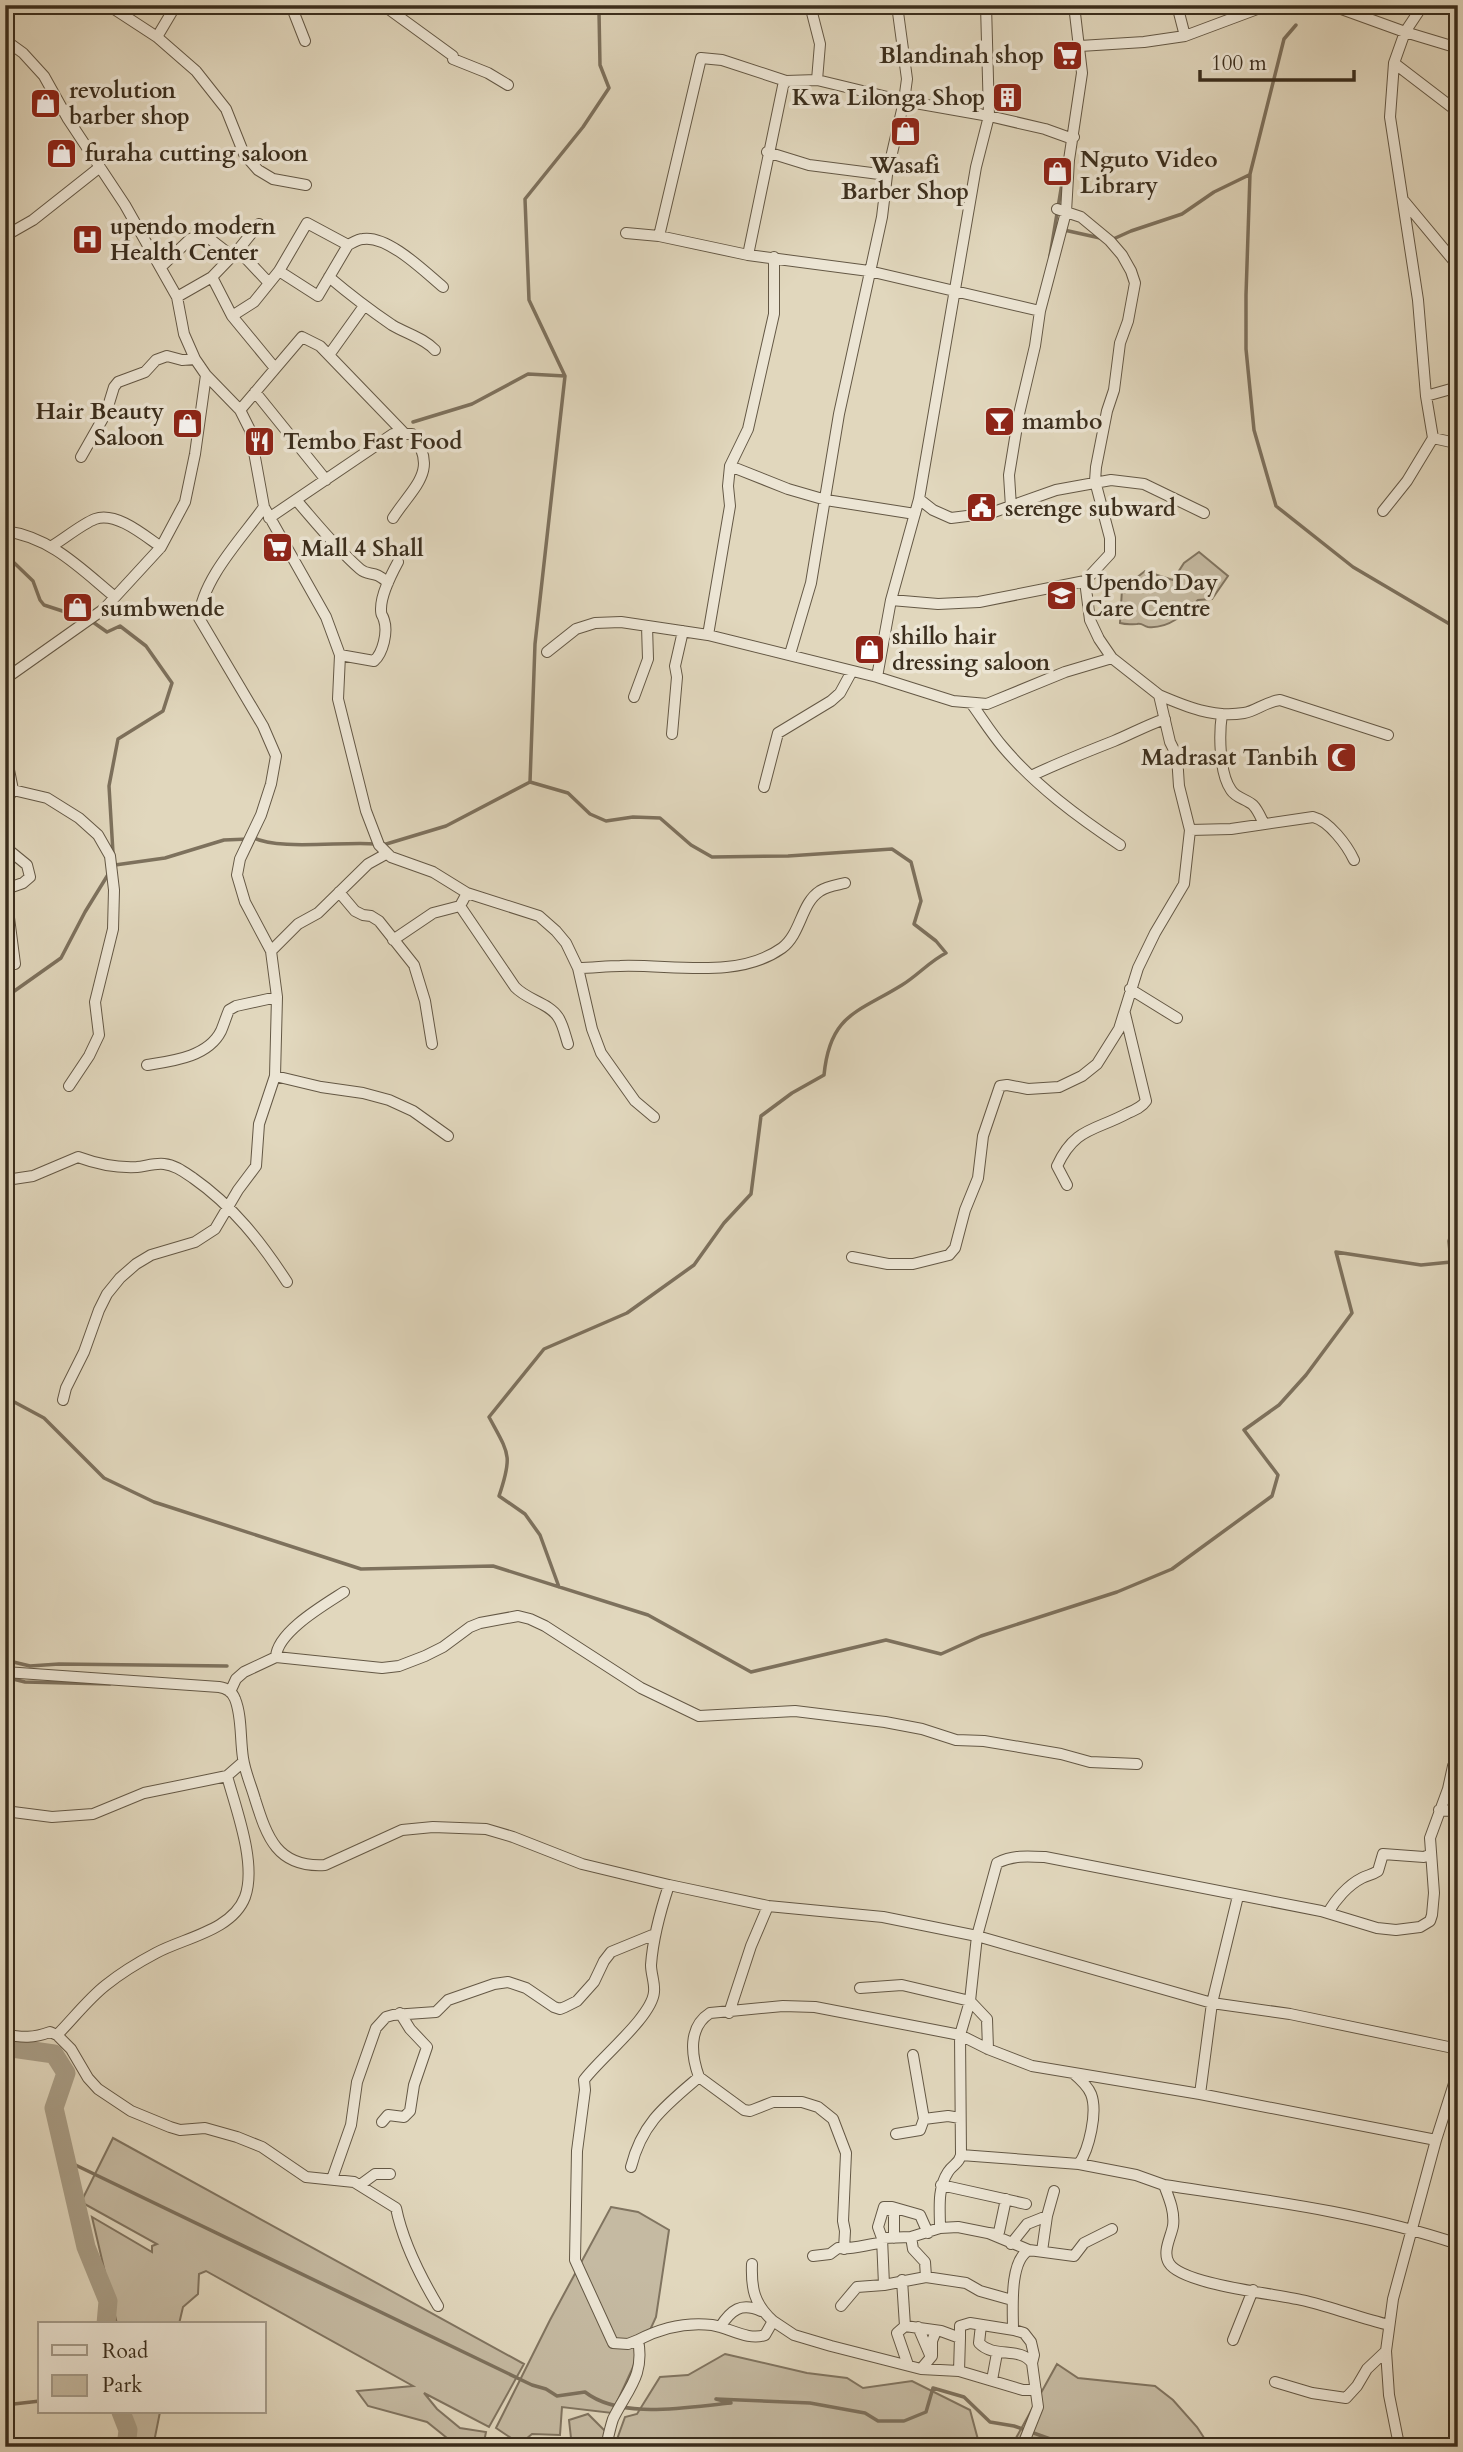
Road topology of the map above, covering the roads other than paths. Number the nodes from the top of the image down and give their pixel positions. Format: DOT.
graph roads {
  1 [pos="17,5"];
  2 [pos="107,5"];
  3 [pos="176,5"];
  4 [pos="296,5"];
  5 [pos="383,5"];
  6 [pos="810,5"];
  7 [pos="897,5"];
  8 [pos="986,5"];
  9 [pos="1074,5"];
  10 [pos="1177,5"];
  11 [pos="1268,5"];
  12 [pos="1323,5"];
  13 [pos="1423,5"];
  14 [pos="5,10"];
  15 [pos="1405,32"];
  16 [pos="1185,36"];
  17 [pos="157,37"];
  18 [pos="5,40"];
  19 [pos="305,41"];
  20 [pos="1080,46"];
  21 [pos="1458,48"];
  22 [pos="1394,63"];
  23 [pos="817,80"];
  24 [pos="786,81"];
  25 [pos="508,85"];
  26 [pos="904,101"];
  27 [pos="1458,111"];
  28 [pos="989,116"];
  29 [pos="1074,137"];
  30 [pos="767,152"];
  31 [pos="100,167"];
  32 [pos="887,175"];
  33 [pos="306,185"];
  34 [pos="1404,201"];
  35 [pos="1061,211"];
  36 [pos="259,224"];
  37 [pos="626,233"];
  38 [pos="5,236"];
  39 [pos="659,236"];
  40 [pos="348,245"];
  41 [pos="235,253"];
  42 [pos="748,255"];
  43 [pos="774,257"];
  44 [pos="161,267"];
  45 [pos="1458,267"];
  46 [pos="279,271"];
  47 [pos="871,271"];
  48 [pos="212,277"];
  49 [pos="329,277"];
  50 [pos="269,283"];
  51 [pos="443,287"];
  52 [pos="956,291"];
  53 [pos="177,297"];
  54 [pos="363,306"];
  55 [pos="1040,311"];
  56 [pos="232,316"];
  57 [pos="435,351"];
  58 [pos="329,355"];
  59 [pos="195,359"];
  60 [pos="274,367"];
  61 [pos="206,375"];
  62 [pos="1458,387"];
  63 [pos="255,392"];
  64 [pos="1426,396"];
  65 [pos="240,410"];
  66 [pos="403,432"];
  67 [pos="1433,438"];
  68 [pos="1458,447"];
  69 [pos="81,457"];
  70 [pos="730,466"];
  71 [pos="326,480"];
  72 [pos="1095,481"];
  73 [pos="919,499"];
  74 [pos="827,500"];
  75 [pos="297,501"];
  76 [pos="264,507"];
  77 [pos="1011,507"];
  78 [pos="1383,510"];
  79 [pos="1204,513"];
  80 [pos="915,514"];
  81 [pos="269,518"];
  82 [pos="393,518"];
  83 [pos="5,531"];
  84 [pos="52,546"];
  85 [pos="161,547"];
  86 [pos="398,562"];
  87 [pos="1085,581"];
  88 [pos="388,583"];
  89 [pos="115,597"];
  90 [pos="891,600"];
  91 [pos="648,626"];
  92 [pos="683,631"];
  93 [pos="708,635"];
  94 [pos="547,652"];
  95 [pos="790,654"];
  96 [pos="340,655"];
  97 [pos="1112,658"];
  98 [pos="852,671"];
  99 [pos="877,677"];
  100 [pos="5,679"];
  101 [pos="1159,695"];
  102 [pos="634,697"];
  103 [pos="971,703"];
  104 [pos="1222,714"];
  105 [pos="1166,719"];
  106 [pos="672,734"];
  107 [pos="1388,735"];
  108 [pos="5,750"];
  109 [pos="1031,776"];
  110 [pos="764,787"];
  111 [pos="13,790"];
  112 [pos="5,803"];
  113 [pos="1264,824"];
  114 [pos="1190,830"];
  115 [pos="1120,845"];
  116 [pos="5,847"];
  117 [pos="386,854"];
  118 [pos="1354,860"];
  119 [pos="845,883"];
  120 [pos="6,888"];
  121 [pos="339,892"];
  122 [pos="467,893"];
  123 [pos="460,906"];
  124 [pos="393,940"];
  125 [pos="271,951"];
  126 [pos="15,964"];
  127 [pos="578,968"];
  128 [pos="1130,989"];
  129 [pos="277,997"];
  130 [pos="1125,1013"];
  131 [pos="1177,1018"];
  132 [pos="432,1044"];
  133 [pos="568,1044"];
  134 [pos="147,1065"];
  135 [pos="275,1076"];
  136 [pos="69,1086"];
  137 [pos="654,1117"];
  138 [pos="448,1136"];
  139 [pos="13,1179"];
  140 [pos="1067,1185"];
  141 [pos="228,1206"];
  142 [pos="852,1257"];
  143 [pos="288,1282"];
  144 [pos="63,1400"];
  145 [pos="344,1592"];
  146 [pos="276,1657"];
  147 [pos="5,1672"];
  148 [pos="230,1692"];
  149 [pos="1458,1759"];
  150 [pos="243,1762"];
  151 [pos="1137,1764"];
  152 [pos="227,1776"];
  153 [pos="1439,1810"];
  154 [pos="5,1811"];
  155 [pos="1458,1811"];
  156 [pos="1431,1854"];
  157 [pos="669,1885"];
  158 [pos="1238,1896"];
  159 [pos="768,1906"];
  160 [pos="1328,1913"];
  161 [pos="655,1934"];
  162 [pos="977,1936"];
  163 [pos="860,1988"];
  164 [pos="970,2001"];
  165 [pos="1212,2003"];
  166 [pos="729,2012"];
  167 [pos="400,2013"];
  168 [pos="5,2034"];
  169 [pos="57,2035"];
  170 [pos="960,2035"];
  171 [pos="988,2049"];
  172 [pos="1458,2049"];
  173 [pos="913,2055"];
  174 [pos="1458,2071"];
  175 [pos="1073,2072"];
  176 [pos="699,2077"];
  177 [pos="1200,2094"];
  178 [pos="960,2118"];
  179 [pos="924,2119"];
  180 [pos="382,2122"];
  181 [pos="896,2134"];
  182 [pos="1436,2140"];
  183 [pos="961,2155"];
  184 [pos="1079,2164"];
  185 [pos="631,2167"];
  186 [pos="390,2174"];
  187 [pos="332,2179"];
  188 [pos="360,2185"];
  189 [pos="941,2185"];
  190 [pos="1164,2185"];
  191 [pos="1054,2191"];
  192 [pos="1006,2199"];
  193 [pos="1026,2204"];
  194 [pos="884,2207"];
  195 [pos="1047,2216"];
  196 [pos="940,2228"];
  197 [pos="1000,2228"];
  198 [pos="1112,2229"];
  199 [pos="1413,2229"];
  200 [pos="928,2233"];
  201 [pos="988,2233"];
  202 [pos="911,2237"];
  203 [pos="894,2238"];
  204 [pos="882,2241"];
  205 [pos="1012,2244"];
  206 [pos="1458,2244"];
  207 [pos="844,2249"];
  208 [pos="1030,2250"];
  209 [pos="1042,2251"];
  210 [pos="813,2256"];
  211 [pos="752,2264"];
  212 [pos="926,2277"];
  213 [pos="902,2280"];
  214 [pos="884,2285"];
  215 [pos="1253,2290"];
  216 [pos="1012,2300"];
  217 [pos="438,2306"];
  218 [pos="841,2306"];
  219 [pos="761,2311"];
  220 [pos="773,2321"];
  221 [pos="981,2325"];
  222 [pos="1389,2325"];
  223 [pos="905,2326"];
  224 [pos="720,2327"];
  225 [pos="918,2327"];
  226 [pos="933,2330"];
  227 [pos="1013,2330"];
  228 [pos="960,2338"];
  229 [pos="922,2339"];
  230 [pos="638,2340"];
  231 [pos="1233,2340"];
  232 [pos="1386,2351"];
  233 [pos="997,2353"];
  234 [pos="932,2356"];
  235 [pos="1032,2363"];
  236 [pos="908,2365"];
  237 [pos="921,2369"];
  238 [pos="959,2371"];
  239 [pos="992,2380"];
  240 [pos="1275,2382"];
  241 [pos="1036,2390"];
  242 [pos="606,2447"];
  243 [pos="1022,2447"];
  244 [pos="1402,2447"];
  1 -- 14 [label="street"];
  2 -- 17 [label="street"];
  3 -- 17 [label="street"];
  4 -- 19 [label="street"];
  5 -- 25 [label="street"];
  6 -- 23 [label="street"];
  7 -- 26 [label="street"];
  8 -- 28 [label="street"];
  9 -- 20 [label="street"];
  10 -- 16 [label="street"];
  11 -- 16 [label="street"];
  12 -- 15 [label="street"];
  13 -- 15 [label="street"];
  15 -- 21 [label="street"];
  15 -- 22 [label="street"];
  16 -- 20 [label="street"];
  17 -- 33 [label="street"];
  18 -- 31 [label="street"];
  20 -- 29 [label="street"];
  22 -- 27 [label="street"];
  22 -- 34 [label="street"];
  23 -- 24 [label="street"];
  23 -- 26 [label="street"];
  24 -- 30 [label="street"];
  24 -- 39 [label="street"];
  26 -- 28 [label="street"];
  26 -- 32 [label="street"];
  28 -- 29 [label="street"];
  28 -- 52 [label="street"];
  29 -- 35 [label="street"];
  30 -- 32 [label="street"];
  30 -- 42 [label="street"];
  31 -- 38 [label="street"];
  31 -- 44 [label="street"];
  32 -- 47 [label="street"];
  34 -- 45 [label="street"];
  34 -- 64 [label="street"];
  35 -- 55 [label="street"];
  35 -- 72 [label="street"];
  36 -- 41 [label="street"];
  37 -- 39 [label="street"];
  39 -- 42 [label="street"];
  40 -- 46 [label="street"];
  40 -- 49 [label="street"];
  40 -- 51 [label="street"];
  41 -- 44 [label="street"];
  41 -- 48 [label="street"];
  41 -- 50 [label="street"];
  42 -- 43 [label="street"];
  43 -- 47 [label="street"];
  43 -- 70 [label="street"];
  44 -- 53 [label="street"];
  46 -- 49 [label="street"];
  46 -- 50 [label="street"];
  47 -- 52 [label="street"];
  47 -- 74 [label="street"];
  48 -- 53 [label="street"];
  48 -- 56 [label="street"];
  49 -- 54 [label="street"];
  50 -- 56 [label="street"];
  52 -- 55 [label="street"];
  52 -- 73 [label="street"];
  53 -- 59 [label="street"];
  54 -- 57 [label="street"];
  54 -- 58 [label="street"];
  55 -- 77 [label="street"];
  56 -- 60 [label="street"];
  58 -- 60 [label="street"];
  58 -- 66 [label="street"];
  59 -- 61 [label="street"];
  59 -- 69 [label="street"];
  60 -- 63 [label="street"];
  61 -- 65 [label="street"];
  61 -- 85 [label="street"];
  62 -- 64 [label="street"];
  63 -- 65 [label="street"];
  63 -- 71 [label="street"];
  64 -- 67 [label="street"];
  65 -- 76 [label="street"];
  66 -- 71 [label="street"];
  66 -- 82 [label="street"];
  67 -- 68 [label="street"];
  67 -- 78 [label="street"];
  70 -- 74 [label="street"];
  70 -- 93 [label="street"];
  71 -- 75 [label="street"];
  72 -- 77 [label="street"];
  72 -- 79 [label="street"];
  72 -- 87 [label="street"];
  73 -- 77 [label="street"];
  73 -- 80 [label="street"];
  74 -- 80 [label="street"];
  74 -- 95 [label="street"];
  75 -- 81 [label="street"];
  75 -- 88 [label="street"];
  76 -- 81 [label="street"];
  76 -- 125 [label="street"];
  80 -- 90 [label="street"];
  81 -- 96 [label="street"];
  83 -- 84 [label="street"];
  84 -- 85 [label="street"];
  84 -- 89 [label="street"];
  85 -- 89 [label="street"];
  86 -- 88 [label="street"];
  87 -- 90 [label="street"];
  87 -- 97 [label="street"];
  88 -- 96 [label="street"];
  89 -- 100 [label="street"];
  90 -- 99 [label="street"];
  91 -- 92 [label="street"];
  91 -- 94 [label="street"];
  91 -- 102 [label="street"];
  92 -- 93 [label="street"];
  92 -- 106 [label="street"];
  93 -- 95 [label="street"];
  95 -- 98 [label="street"];
  96 -- 117 [label="street"];
  97 -- 101 [label="street"];
  97 -- 103 [label="street"];
  98 -- 99 [label="street"];
  98 -- 110 [label="street"];
  99 -- 103 [label="street"];
  101 -- 104 [label="street"];
  101 -- 105 [label="street"];
  103 -- 109 [label="street"];
  104 -- 107 [label="street"];
  104 -- 113 [label="street"];
  105 -- 109 [label="street"];
  105 -- 114 [label="street"];
  108 -- 111 [label="street"];
  109 -- 115 [label="street"];
  111 -- 112 [label="street"];
  111 -- 136 [label="street"];
  113 -- 114 [label="street"];
  113 -- 118 [label="street"];
  114 -- 128 [label="street"];
  116 -- 120 [label="street"];
  117 -- 121 [label="street"];
  117 -- 122 [label="street"];
  119 -- 127 [label="street"];
  120 -- 126 [label="street"];
  121 -- 124 [label="street"];
  121 -- 125 [label="street"];
  122 -- 123 [label="street"];
  122 -- 127 [label="street"];
  123 -- 124 [label="street"];
  123 -- 133 [label="street"];
  124 -- 132 [label="street"];
  125 -- 129 [label="street"];
  127 -- 137 [label="street"];
  128 -- 130 [label="street"];
  128 -- 131 [label="street"];
  129 -- 134 [label="street"];
  129 -- 135 [label="street"];
  130 -- 140 [label="street"];
  130 -- 142 [label="street"];
  135 -- 138 [label="street"];
  135 -- 141 [label="street"];
  139 -- 141 [label="street"];
  141 -- 143 [label="street"];
  141 -- 144 [label="street"];
  145 -- 146 [label="street"];
  146 -- 148 [label="street"];
  146 -- 151 [label="street"];
  147 -- 148 [label="street"];
  148 -- 150 [label="street"];
  149 -- 153 [label="street"];
  150 -- 152 [label="street"];
  150 -- 157 [label="street"];
  152 -- 154 [label="street"];
  152 -- 169 [label="street"];
  153 -- 155 [label="street"];
  153 -- 156 [label="street"];
  156 -- 160 [label="street"];
  156 -- 160 [label="street"];
  157 -- 159 [label="street"];
  157 -- 161 [label="street"];
  158 -- 160 [label="street"];
  158 -- 162 [label="street"];
  158 -- 165 [label="street"];
  159 -- 162 [label="street"];
  159 -- 166 [label="street"];
  161 -- 167 [label="street"];
  161 -- 230 [label="street"];
  162 -- 164 [label="street"];
  162 -- 165 [label="street"];
  163 -- 164 [label="street"];
  164 -- 170 [label="street"];
  164 -- 171 [label="street"];
  165 -- 172 [label="street"];
  165 -- 177 [label="street"];
  166 -- 170 [label="street"];
  166 -- 176 [label="street"];
  167 -- 180 [label="street"];
  167 -- 187 [label="street"];
  168 -- 169 [label="street"];
  169 -- 187 [label="street"];
  170 -- 171 [label="street"];
  170 -- 178 [label="street"];
  171 -- 175 [label="street"];
  173 -- 179 [label="street"];
  174 -- 182 [label="street"];
  175 -- 177 [label="street"];
  175 -- 184 [label="street"];
  176 -- 185 [label="street"];
  176 -- 207 [label="street"];
  177 -- 182 [label="street"];
  178 -- 179 [label="street"];
  178 -- 183 [label="street"];
  179 -- 181 [label="street"];
  182 -- 199 [label="street"];
  183 -- 184 [label="street"];
  183 -- 189 [label="street"];
  184 -- 190 [label="street"];
  186 -- 188 [label="street"];
  187 -- 188 [label="street"];
  188 -- 217 [label="street"];
  189 -- 192 [label="street"];
  189 -- 196 [label="street"];
  190 -- 199 [label="street"];
  190 -- 215 [label="street"];
  191 -- 195 [label="street"];
  192 -- 193 [label="street"];
  192 -- 197 [label="street"];
  194 -- 200 [label="street"];
  194 -- 203 [label="street"];
  194 -- 204 [label="street"];
  195 -- 205 [label="street"];
  195 -- 209 [label="street"];
  196 -- 200 [label="street"];
  196 -- 201 [label="street"];
  197 -- 201 [label="street"];
  197 -- 205 [label="street"];
  198 -- 209 [label="street"];
  199 -- 206 [label="street"];
  199 -- 222 [label="street"];
  200 -- 202 [label="street"];
  201 -- 205 [label="street"];
  202 -- 203 [label="street"];
  202 -- 212 [label="street"];
  203 -- 204 [label="street"];
  204 -- 207 [label="street"];
  204 -- 214 [label="street"];
  205 -- 208 [label="street"];
  207 -- 210 [label="street"];
  208 -- 209 [label="street"];
  208 -- 216 [label="street"];
  211 -- 219 [label="street"];
  212 -- 213 [label="street"];
  212 -- 216 [label="street"];
  213 -- 214 [label="street"];
  213 -- 223 [label="street"];
  214 -- 218 [label="street"];
  215 -- 222 [label="street"];
  215 -- 231 [label="street"];
  216 -- 227 [label="street"];
  219 -- 220 [label="street"];
  219 -- 224 [label="street"];
  220 -- 224 [label="street"];
  220 -- 236 [label="street"];
  221 -- 227 [label="street"];
  221 -- 228 [label="street"];
  221 -- 233 [label="street"];
  222 -- 232 [label="street"];
  223 -- 225 [label="street"];
  223 -- 236 [label="street"];
  224 -- 230 [label="street"];
  225 -- 226 [label="street"];
  225 -- 229 [label="street"];
  226 -- 228 [label="street"];
  226 -- 229 [label="street"];
  226 -- 234 [label="street"];
  227 -- 235 [label="street"];
  228 -- 238 [label="street"];
  229 -- 234 [label="street"];
  230 -- 242 [label="street"];
  232 -- 240 [label="street"];
  232 -- 244 [label="street"];
  233 -- 235 [label="street"];
  233 -- 239 [label="street"];
  234 -- 237 [label="street"];
  235 -- 241 [label="street"];
  236 -- 237 [label="street"];
  237 -- 238 [label="street"];
  238 -- 239 [label="street"];
  239 -- 241 [label="street"];
  241 -- 243 [label="street"];
}
